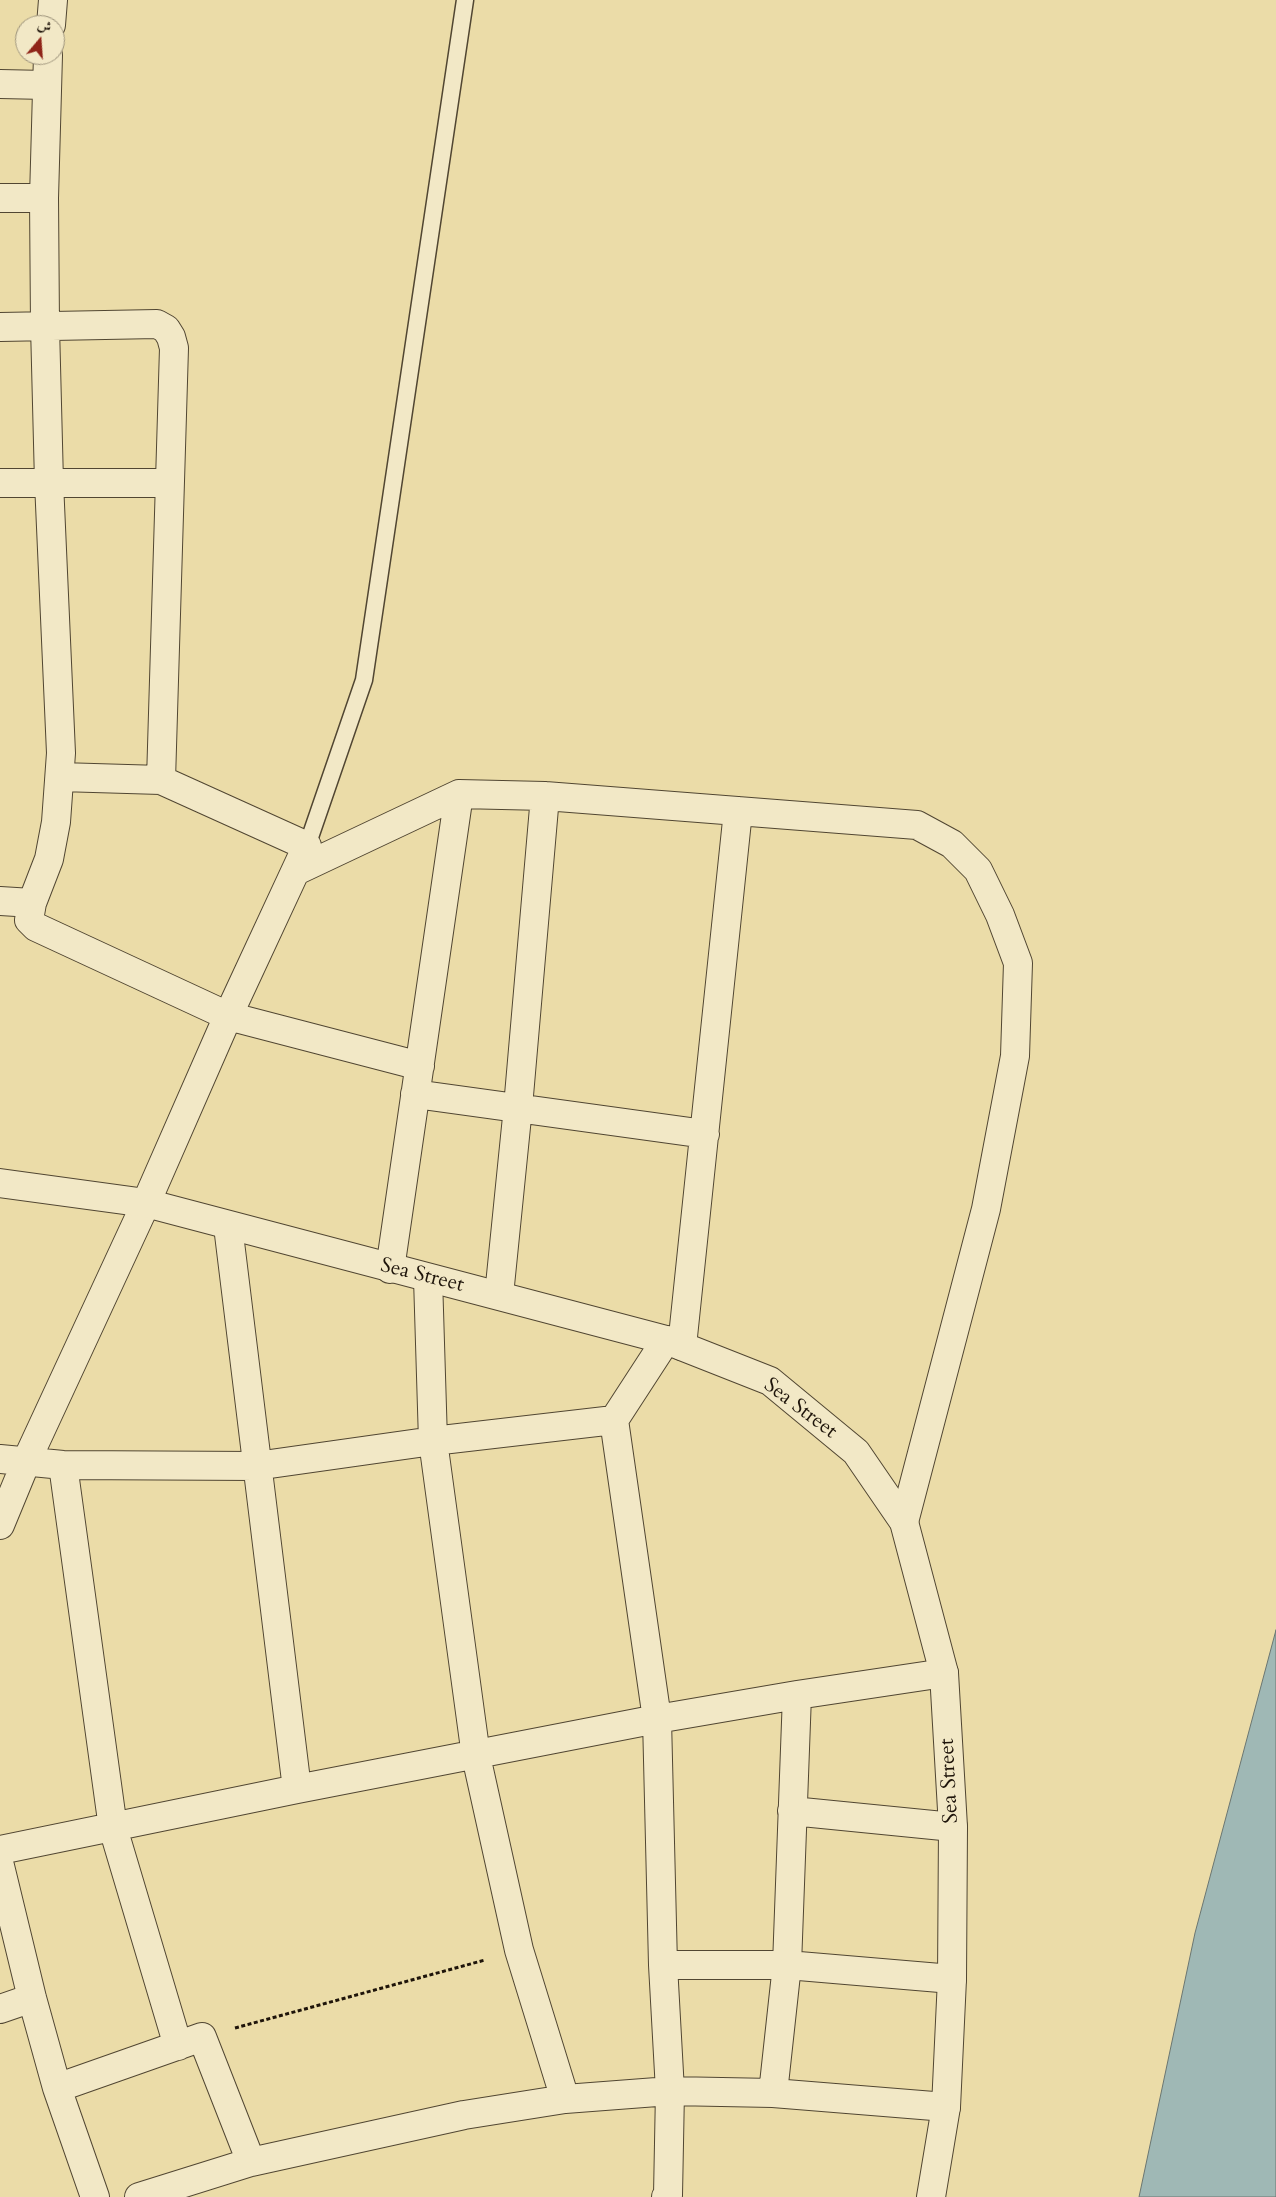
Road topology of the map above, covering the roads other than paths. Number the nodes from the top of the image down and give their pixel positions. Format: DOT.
graph roads {
  1 [pos="53,0"];
  2 [pos="464,0"];
  3 [pos="52,15"];
  4 [pos="47,65"];
  5 [pos="0,84"];
  6 [pos="46,86"];
  7 [pos="0,198"];
  8 [pos="44,198"];
  9 [pos="45,326"];
  10 [pos="0,328"];
  11 [pos="49,482"];
  12 [pos="0,483"];
  13 [pos="169,483"];
  14 [pos="60,777"];
  15 [pos="161,780"];
  16 [pos="459,794"];
  17 [pos="546,796"];
  18 [pos="738,811"];
  19 [pos="307,846"];
  20 [pos="296,871"];
  21 [pos="0,901"];
  22 [pos="32,903"];
  23 [pos="228,1016"];
  24 [pos="420,1066"];
  25 [pos="415,1094"];
  26 [pos="518,1107"];
  27 [pos="705,1134"];
  28 [pos="0,1184"];
  29 [pos="146,1203"];
  30 [pos="228,1226"];
  31 [pos="390,1268"];
  32 [pos="428,1278"];
  33 [pos="498,1295"];
  34 [pos="674,1343"];
  35 [pos="614,1420"];
  36 [pos="433,1441"];
  37 [pos="13,1460"];
  38 [pos="63,1465"];
  39 [pos="256,1466"];
  40 [pos="904,1522"];
  41 [pos="0,1525"];
  42 [pos="944,1672"];
  43 [pos="797,1694"];
  44 [pos="657,1719"];
  45 [pos="476,1756"];
  46 [pos="297,1789"];
  47 [pos="792,1811"];
  48 [pos="953,1827"];
  49 [pos="113,1828"];
  50 [pos="0,1850"];
  51 [pos="0,1866"];
  52 [pos="663,1965"];
  53 [pos="787,1965"];
  54 [pos="952,1979"];
  55 [pos="32,1998"];
  56 [pos="0,2009"];
  57 [pos="190,2042"];
  58 [pos="57,2088"];
  59 [pos="670,2091"];
  60 [pos="773,2093"];
  61 [pos="565,2099"];
  62 [pos="946,2107"];
  63 [pos="251,2162"];
  64 [pos="95,2197"];
  65 [pos="138,2197"];
  66 [pos="666,2197"];
  67 [pos="931,2197"];
  1 -- 3 [label="street"];
  2 -- 19 [label="lane"];
  4 -- 6 [label="street"];
  5 -- 6 [label="street"];
  6 -- 8 [label="street"];
  7 -- 8 [label="street"];
  8 -- 9 [label="street"];
  9 -- 10 [label="street"];
  9 -- 11 [label="street"];
  9 -- 13 [label="street"];
  11 -- 12 [label="street"];
  11 -- 13 [label="street"];
  11 -- 14 [label="street"];
  13 -- 15 [label="street"];
  14 -- 15 [label="street"];
  14 -- 22 [label="street"];
  15 -- 19 [label="street"];
  16 -- 17 [label="street"];
  16 -- 20 [label="street"];
  16 -- 24 [label="street"];
  17 -- 18 [label="street"];
  17 -- 26 [label="street"];
  18 -- 27 [label="street"];
  18 -- 40 [label="street"];
  19 -- 20 [label="street"];
  20 -- 23 [label="street"];
  21 -- 22 [label="street"];
  22 -- 23 [label="street"];
  23 -- 24 [label="street"];
  23 -- 29 [label="street"];
  24 -- 25 [label="street"];
  25 -- 26 [label="street"];
  25 -- 31 [label="street"];
  26 -- 27 [label="street"];
  26 -- 33 [label="street"];
  27 -- 34 [label="street"];
  28 -- 29 [label="street, Sea Street"];
  29 -- 30 [label="street, Sea Street"];
  29 -- 37 [label="street"];
  30 -- 31 [label="street, Sea Street"];
  30 -- 39 [label="street"];
  31 -- 32 [label="street, Sea Street"];
  32 -- 33 [label="street, Sea Street"];
  32 -- 36 [label="street"];
  33 -- 34 [label="street, Sea Street"];
  34 -- 35 [label="street"];
  34 -- 40 [label="street, Sea Street"];
  35 -- 36 [label="street"];
  35 -- 44 [label="street"];
  36 -- 39 [label="street"];
  36 -- 45 [label="street"];
  37 -- 38 [label="street"];
  37 -- 41 [label="street"];
  38 -- 39 [label="street"];
  38 -- 49 [label="street"];
  39 -- 46 [label="street"];
  40 -- 42 [label="street, Sea Street"];
  42 -- 43 [label="street"];
  42 -- 48 [label="street, Sea Street"];
  43 -- 44 [label="street"];
  43 -- 47 [label="street"];
  44 -- 45 [label="street"];
  44 -- 52 [label="street"];
  45 -- 46 [label="street"];
  45 -- 61 [label="street"];
  46 -- 49 [label="street"];
  47 -- 48 [label="street"];
  47 -- 53 [label="street"];
  48 -- 54 [label="street, Sea Street"];
  49 -- 50 [label="street"];
  49 -- 57 [label="street"];
  51 -- 55 [label="street"];
  52 -- 53 [label="street"];
  52 -- 59 [label="street"];
  53 -- 54 [label="street"];
  53 -- 60 [label="street"];
  54 -- 62 [label="street, Sea Street"];
  55 -- 56 [label="street"];
  55 -- 58 [label="street"];
  57 -- 58 [label="street"];
  57 -- 63 [label="street"];
  58 -- 64 [label="street"];
  59 -- 60 [label="street"];
  59 -- 61 [label="street"];
  59 -- 66 [label="street"];
  60 -- 62 [label="street"];
  61 -- 63 [label="street"];
  62 -- 67 [label="street, Sea Street"];
  63 -- 65 [label="street"];
}
